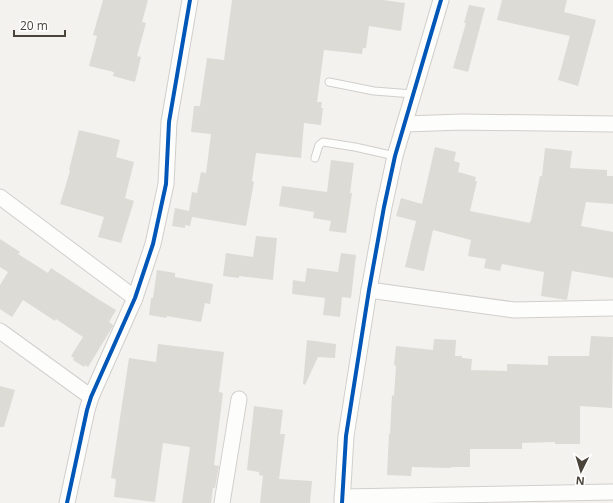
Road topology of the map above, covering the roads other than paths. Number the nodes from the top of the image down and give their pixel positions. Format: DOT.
graph roads {
  1 [pos="190,0"];
  2 [pos="441,0"];
  3 [pos="329,82"];
  4 [pos="413,94"];
  5 [pos="405,124"];
  6 [pos="613,124"];
  7 [pos="395,156"];
  8 [pos="315,158"];
  9 [pos="0,197"];
  10 [pos="369,290"];
  11 [pos="135,298"];
  12 [pos="613,308"];
  13 [pos="0,331"];
  14 [pos="91,397"];
  15 [pos="239,399"];
  16 [pos="613,492"];
  17 [pos="342,500"];
  18 [pos="67,503"];
  19 [pos="222,503"];
  1 -- 11 [label="street"];
  2 -- 4 [label="street"];
  3 -- 4 [label="lane"];
  4 -- 5 [label="street"];
  5 -- 6 [label="street"];
  5 -- 7 [label="street"];
  7 -- 8 [label="lane"];
  7 -- 10 [label="street"];
  9 -- 11 [label="street"];
  10 -- 12 [label="street"];
  10 -- 17 [label="street"];
  11 -- 14 [label="street"];
  13 -- 14 [label="street"];
  14 -- 18 [label="street"];
  15 -- 19 [label="street"];
  16 -- 17 [label="street"];
}
